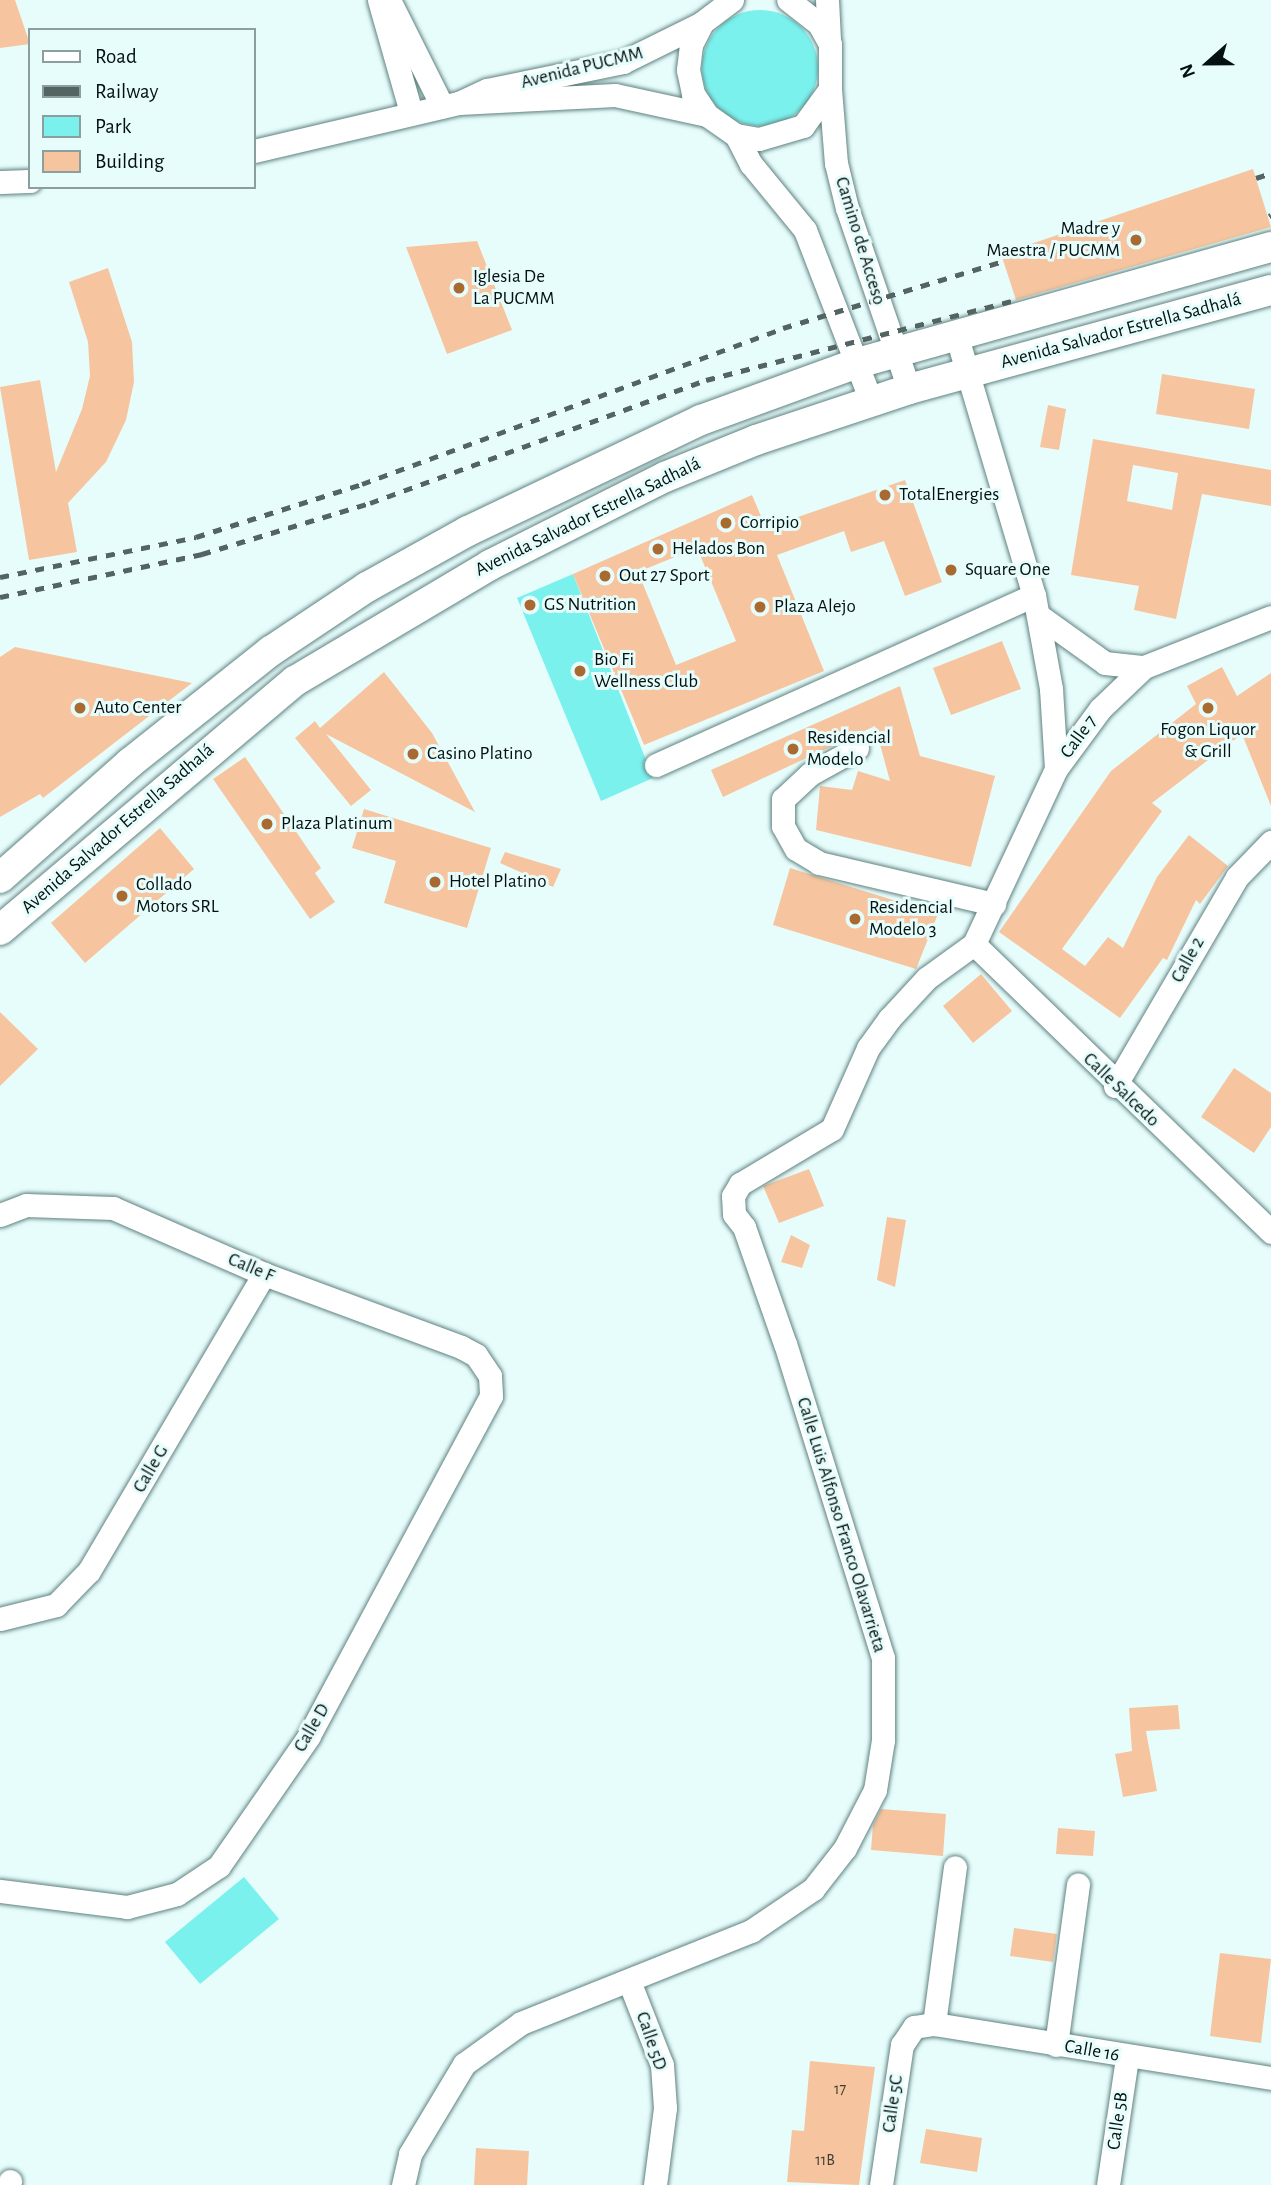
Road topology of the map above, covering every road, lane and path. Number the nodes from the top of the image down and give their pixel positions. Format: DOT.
graph roads {
  1 [pos="379,0"];
  2 [pos="388,0"];
  3 [pos="732,0"];
  4 [pos="788,0"];
  5 [pos="827,0"];
  6 [pos="702,23"];
  7 [pos="830,44"];
  8 [pos="830,89"];
  9 [pos="450,105"];
  10 [pos="411,112"];
  11 [pos="706,115"];
  12 [pos="736,135"];
  13 [pos="256,151"];
  14 [pos="28,181"];
  15 [pos="0,182"];
  16 [pos="1271,247"];
  17 [pos="1271,290"];
  18 [pos="956,334"];
  19 [pos="895,350"];
  20 [pos="858,363"];
  21 [pos="968,372"];
  22 [pos="909,389"];
  23 [pos="871,401"];
  24 [pos="1036,605"];
  25 [pos="1271,617"];
  26 [pos="1144,667"];
  27 [pos="857,748"];
  28 [pos="656,765"];
  29 [pos="1056,769"];
  30 [pos="1271,842"];
  31 [pos="0,878"];
  32 [pos="994,904"];
  33 [pos="0,930"];
  34 [pos="974,944"];
  35 [pos="1115,1086"];
  36 [pos="0,1215"];
  37 [pos="1268,1222"];
  38 [pos="264,1275"];
  39 [pos="490,1376"];
  40 [pos="0,1619"];
  41 [pos="955,1867"];
  42 [pos="1078,1885"];
  43 [pos="0,1891"];
  44 [pos="629,1981"];
  45 [pos="924,2025"];
  46 [pos="1056,2045"];
  47 [pos="1127,2057"];
  48 [pos="1271,2078"];
  49 [pos="403,2185"];
  50 [pos="656,2185"];
  51 [pos="881,2185"];
  52 [pos="1108,2185"];
  1 -- 10 [label="street"];
  2 -- 9 [label="street"];
  3 -- 6 [label="street, Avenida PUCMM"];
  4 -- 7 [label="street"];
  5 -- 7 [label="street"];
  6 -- 9 [label="street, Avenida PUCMM"];
  6 -- 11 [label="street"];
  7 -- 8 [label="street, Camino de Acceso"];
  8 -- 12 [label="street"];
  8 -- 19 [label="street, Camino de Acceso"];
  9 -- 10 [label="street, Avenida PUCMM"];
  9 -- 11 [label="street, Avenida PUCMM"];
  10 -- 13 [label="street, Avenida PUCMM"];
  11 -- 12 [label="street"];
  12 -- 20 [label="street"];
  14 -- 15 [label="street"];
  16 -- 18 [label="main road, Avenida Salvador Estrella Sadhalá"];
  17 -- 21 [label="main road, Avenida Salvador Estrella Sadhalá"];
  18 -- 19 [label="main road, Avenida Salvador Estrella Sadhalá"];
  18 -- 21 [label="street"];
  19 -- 20 [label="main road, Avenida Salvador Estrella Sadhalá"];
  19 -- 22 [label="street, Camino de Acceso"];
  20 -- 23 [label="street"];
  20 -- 31 [label="main road, Avenida Salvador Estrella Sadhalá"];
  21 -- 22 [label="main road, Avenida Salvador Estrella Sadhalá"];
  21 -- 24 [label="street"];
  22 -- 23 [label="main road, Avenida Salvador Estrella Sadhalá"];
  23 -- 33 [label="main road, Avenida Salvador Estrella Sadhalá"];
  24 -- 26 [label="street"];
  24 -- 28 [label="street"];
  24 -- 29 [label="street"];
  25 -- 26 [label="street, Calle 7"];
  26 -- 29 [label="street, Calle 7"];
  27 -- 32 [label="street"];
  29 -- 32 [label="street, Calle 7"];
  30 -- 35 [label="street, Calle 2"];
  32 -- 34 [label="street, Calle 7"];
  34 -- 35 [label="street, Calle Salcedo"];
  34 -- 44 [label="street, Calle Luis Alfonso Franco Olavarrieta"];
  35 -- 37 [label="street, Calle Salcedo"];
  36 -- 38 [label="street, Calle F"];
  38 -- 39 [label="street, Calle F"];
  38 -- 40 [label="street, Calle G"];
  39 -- 43 [label="street, Calle D"];
  41 -- 45 [label="street, Calle 5C"];
  42 -- 46 [label="street"];
  44 -- 49 [label="street, Calle Luis Alfonso Franco Olavarrieta"];
  44 -- 50 [label="street, Calle 5D"];
  45 -- 46 [label="street, Calle 16"];
  45 -- 51 [label="street, Calle 5C"];
  46 -- 47 [label="street, Calle 16"];
  47 -- 48 [label="street, Calle 16"];
  47 -- 52 [label="street, Calle 5B"];
}
